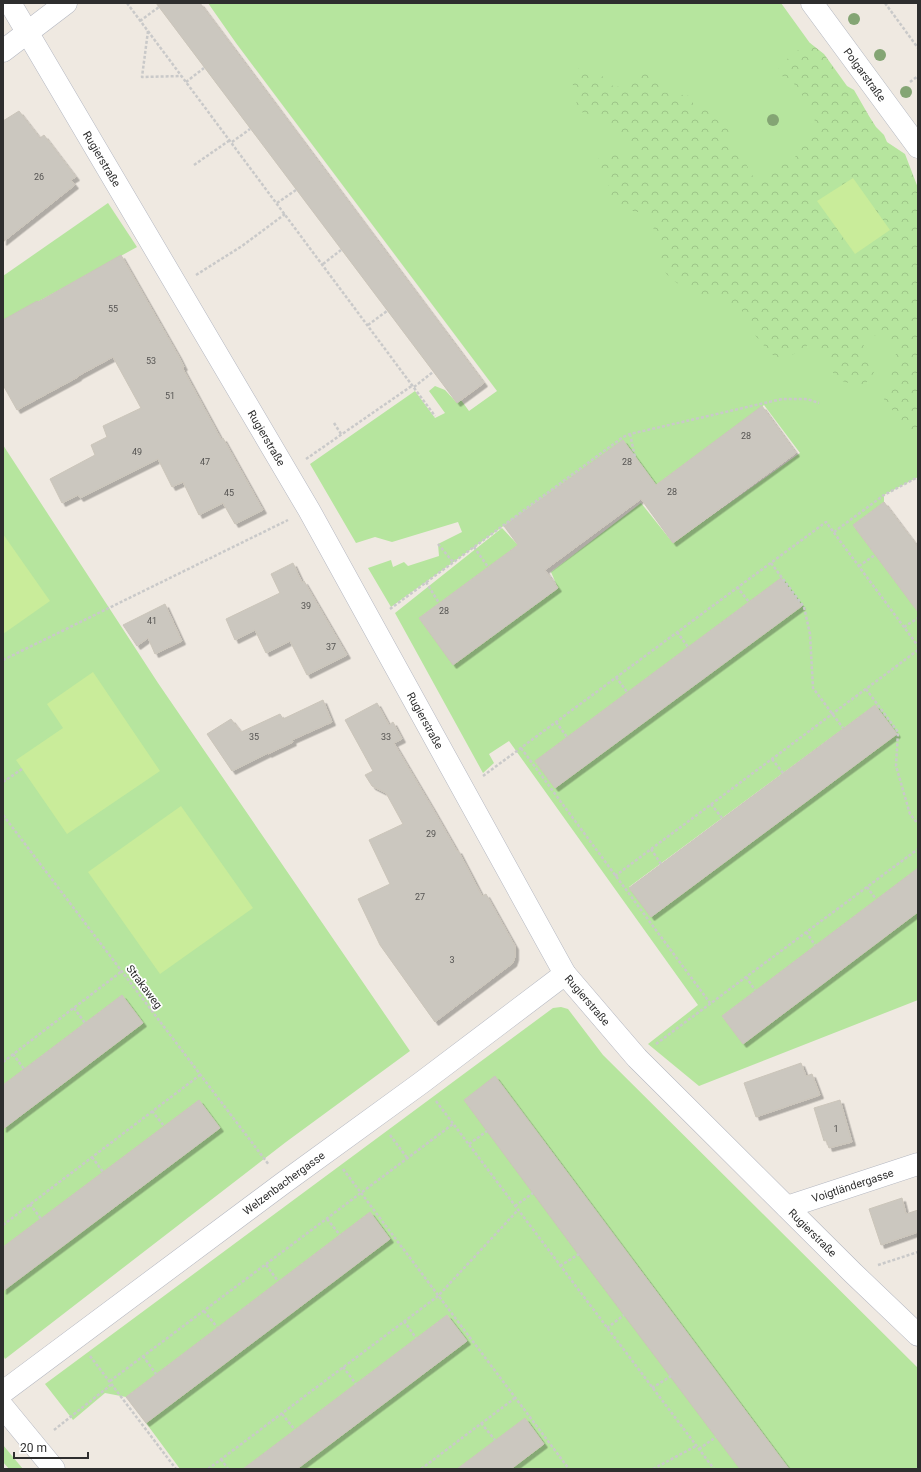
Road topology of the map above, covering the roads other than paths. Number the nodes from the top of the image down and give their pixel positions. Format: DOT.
graph roads {
  1 [pos="10,3"];
  2 [pos="66,3"];
  3 [pos="812,3"];
  4 [pos="28,32"];
  5 [pos="3,51"];
  6 [pos="918,147"];
  7 [pos="565,974"];
  8 [pos="918,1164"];
  9 [pos="787,1207"];
  10 [pos="918,1335"];
  11 [pos="3,1392"];
  12 [pos="3,1407"];
  13 [pos="54,1469"];
  1 -- 4 [label="street, Rugierstraße"];
  2 -- 4 [label="street"];
  3 -- 6 [label="street, Polgarstraße"];
  4 -- 5 [label="street"];
  4 -- 7 [label="street, Rugierstraße"];
  7 -- 9 [label="street, Rugierstraße"];
  7 -- 11 [label="street, Welzenbachergasse"];
  8 -- 9 [label="street, Voigtländergasse"];
  9 -- 10 [label="street, Rugierstraße"];
  12 -- 13 [label="street"];
}
